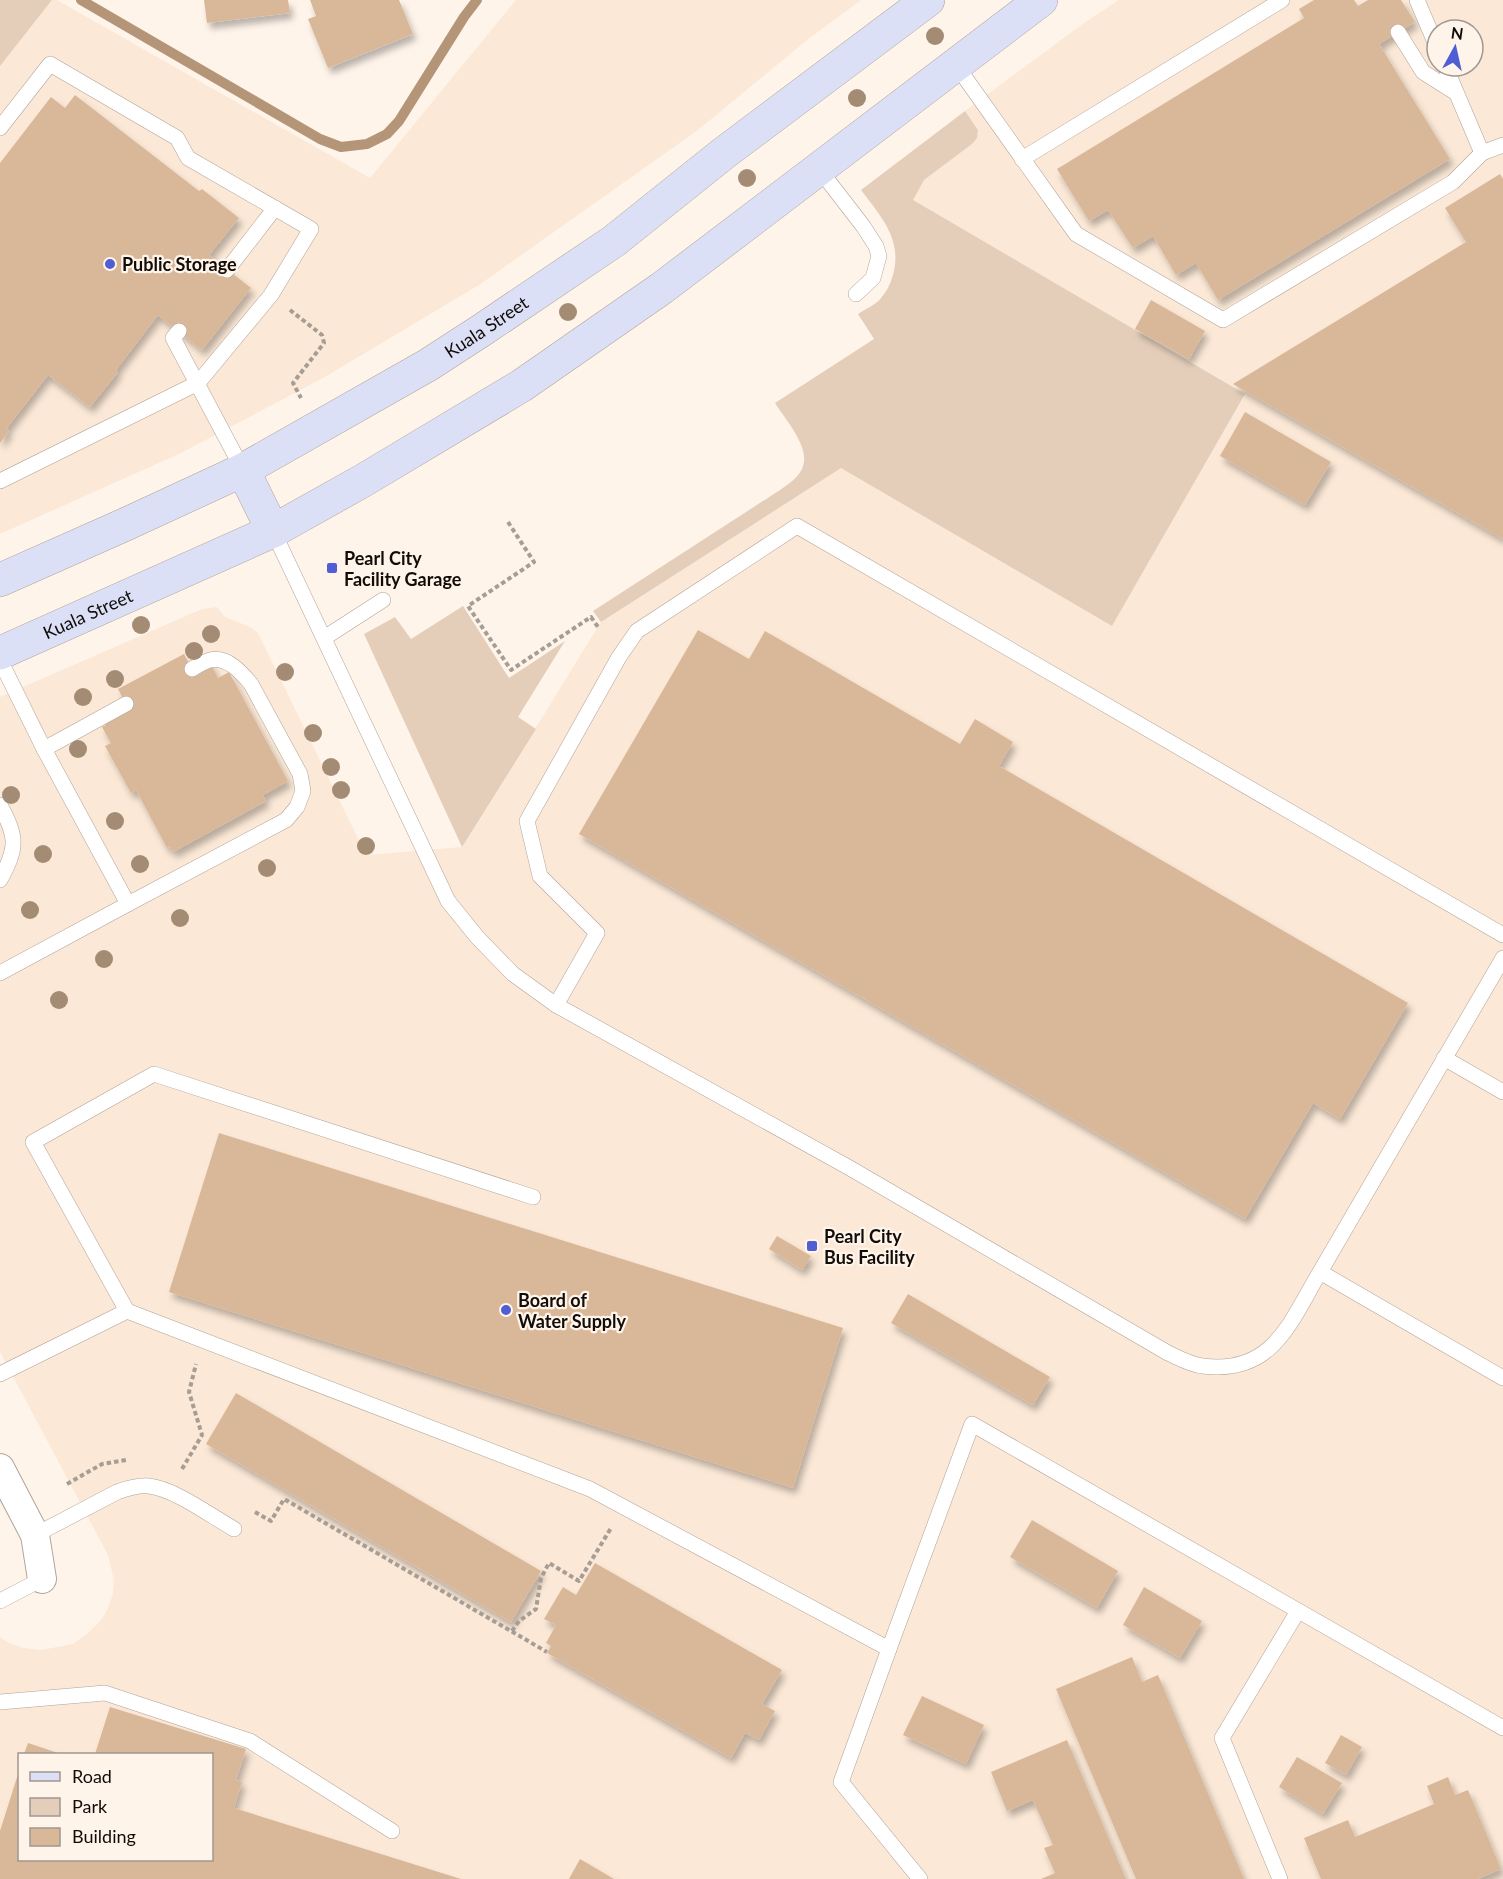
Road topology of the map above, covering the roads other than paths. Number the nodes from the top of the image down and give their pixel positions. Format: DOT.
graph roads {
  1 [pos="928,0"];
  2 [pos="1041,0"];
  3 [pos="1282,0"];
  4 [pos="1417,0"];
  5 [pos="1425,19"];
  6 [pos="1398,32"];
  7 [pos="956,65"];
  8 [pos="1450,78"];
  9 [pos="1456,93"];
  10 [pos="0,128"];
  11 [pos="1503,145"];
  12 [pos="1482,153"];
  13 [pos="1022,159"];
  14 [pos="819,169"];
  15 [pos="275,208"];
  16 [pos="227,270"];
  17 [pos="856,294"];
  18 [pos="179,331"];
  19 [pos="198,383"];
  20 [pos="243,470"];
  21 [pos="0,481"];
  22 [pos="273,531"];
  23 [pos="0,580"];
  24 [pos="383,600"];
  25 [pos="324,638"];
  26 [pos="0,653"];
  27 [pos="0,660"];
  28 [pos="192,669"];
  29 [pos="126,704"];
  30 [pos="44,748"];
  31 [pos="0,805"];
  32 [pos="0,880"];
  33 [pos="128,904"];
  34 [pos="1503,935"];
  35 [pos="1503,958"];
  36 [pos="0,973"];
  37 [pos="556,1005"];
  38 [pos="1444,1058"];
  39 [pos="1503,1092"];
  40 [pos="533,1197"];
  41 [pos="1320,1272"];
  42 [pos="127,1311"];
  43 [pos="0,1374"];
  44 [pos="1503,1378"];
  45 [pos="0,1468"];
  46 [pos="234,1529"];
  47 [pos="35,1535"];
  48 [pos="42,1579"];
  49 [pos="0,1601"];
  50 [pos="1298,1611"];
  51 [pos="889,1649"];
  52 [pos="0,1702"];
  53 [pos="1503,1728"];
  54 [pos="392,1831"];
  55 [pos="921,1879"];
  56 [pos="1280,1879"];
  1 -- 20 [label="main road, Kuala Street"];
  2 -- 7 [label="main road, Kuala Street"];
  3 -- 13 [label="lane"];
  4 -- 5 [label="lane"];
  6 -- 9 [label="lane"];
  7 -- 13 [label="lane"];
  7 -- 14 [label="main road, Kuala Street"];
  8 -- 9 [label="lane"];
  9 -- 12 [label="lane"];
  10 -- 15 [label="lane"];
  11 -- 12 [label="lane"];
  12 -- 13 [label="lane"];
  14 -- 17 [label="lane"];
  14 -- 22 [label="main road, Kuala Street"];
  15 -- 16 [label="lane"];
  15 -- 19 [label="lane"];
  18 -- 19 [label="lane"];
  19 -- 20 [label="lane"];
  19 -- 21 [label="lane"];
  20 -- 22 [label="main road"];
  20 -- 23 [label="main road, Kuala Street"];
  22 -- 25 [label="lane"];
  22 -- 26 [label="main road, Kuala Street"];
  24 -- 25 [label="lane"];
  25 -- 37 [label="lane"];
  27 -- 30 [label="lane"];
  28 -- 33 [label="lane"];
  29 -- 30 [label="lane"];
  30 -- 33 [label="lane"];
  31 -- 32 [label="lane"];
  33 -- 36 [label="lane"];
  34 -- 37 [label="lane"];
  35 -- 38 [label="lane"];
  37 -- 41 [label="lane"];
  38 -- 39 [label="lane"];
  38 -- 41 [label="lane"];
  40 -- 42 [label="lane"];
  41 -- 44 [label="lane"];
  42 -- 43 [label="lane"];
  42 -- 51 [label="lane"];
  45 -- 47 [label="street"];
  46 -- 47 [label="lane"];
  47 -- 48 [label="street"];
  48 -- 49 [label="lane"];
  50 -- 51 [label="lane"];
  50 -- 53 [label="lane"];
  50 -- 56 [label="lane"];
  51 -- 55 [label="lane"];
  52 -- 54 [label="lane"];
}
